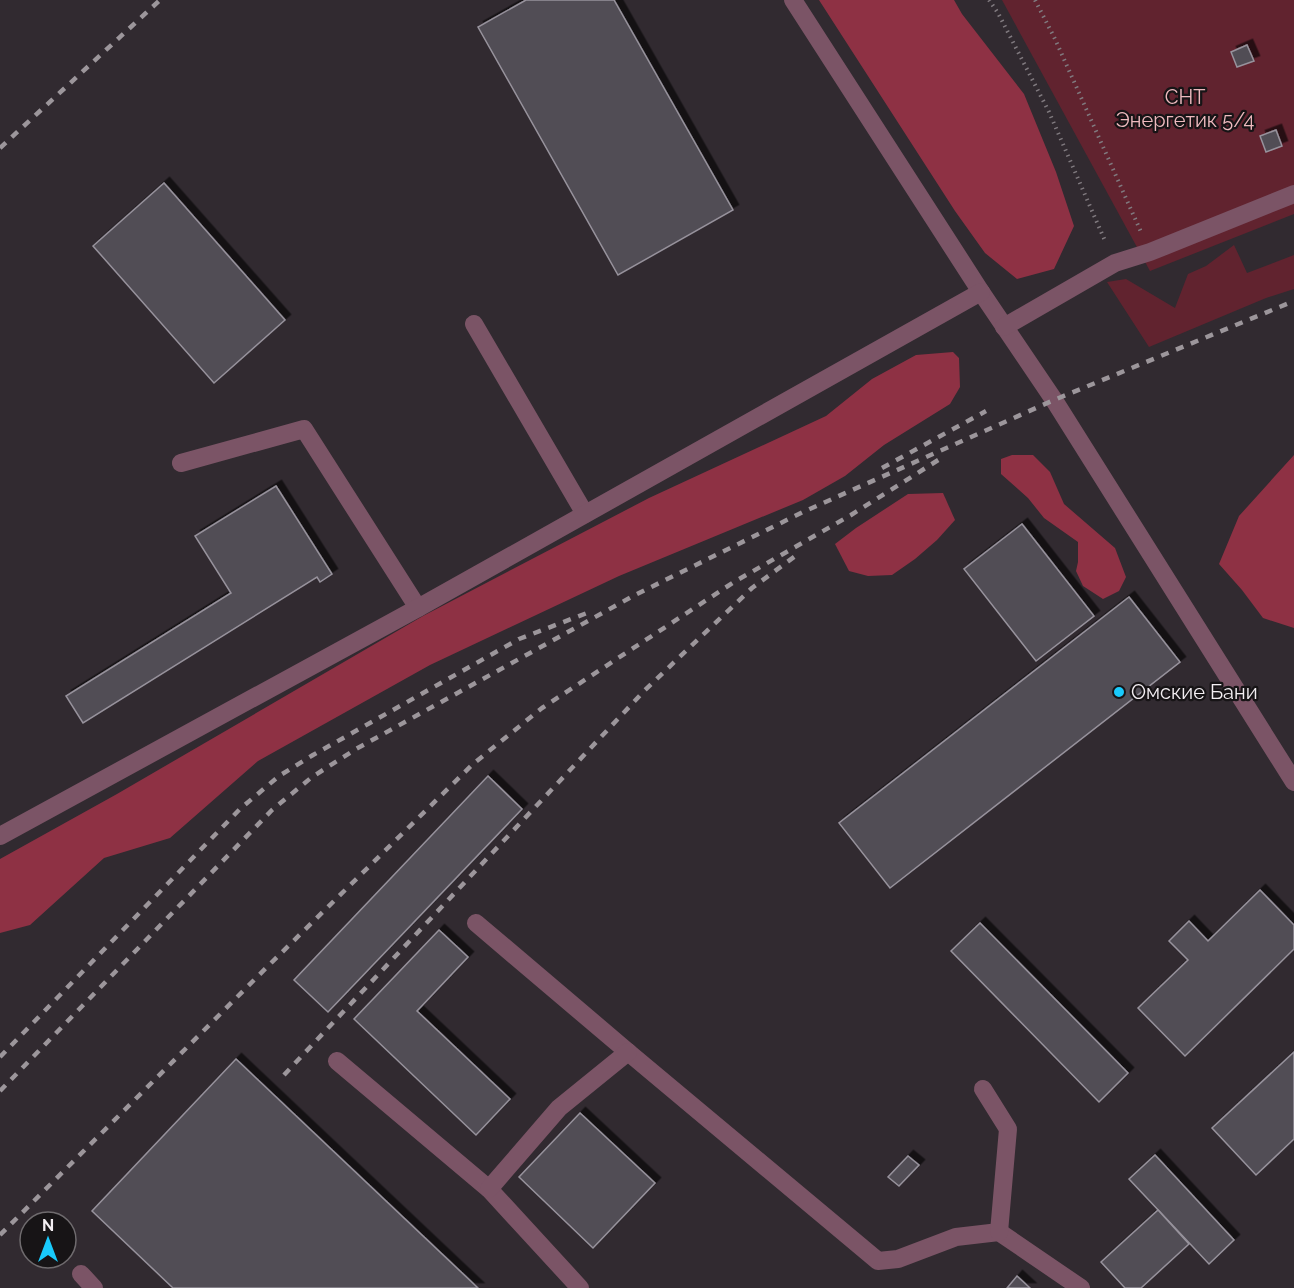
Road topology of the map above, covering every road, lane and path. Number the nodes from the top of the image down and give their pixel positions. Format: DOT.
graph roads {
  1 [pos="793,0"];
  2 [pos="989,0"];
  3 [pos="1035,0"];
  4 [pos="1294,194"];
  5 [pos="1150,252"];
  6 [pos="1115,263"];
  7 [pos="981,292"];
  8 [pos="474,324"];
  9 [pos="1004,327"];
  10 [pos="181,462"];
  11 [pos="585,514"];
  12 [pos="418,608"];
  13 [pos="1294,782"];
  14 [pos="0,836"];
  15 [pos="476,922"];
  16 [pos="628,1052"];
  17 [pos="337,1061"];
  18 [pos="983,1089"];
  19 [pos="489,1189"];
  20 [pos="999,1232"];
  21 [pos="81,1274"];
  22 [pos="94,1288"];
  23 [pos="580,1288"];
  24 [pos="1081,1288"];
  1 -- 7 [label="street"];
  2 -- 6 [label="path"];
  3 -- 5 [label="path"];
  4 -- 5 [label="street"];
  5 -- 6 [label="street"];
  6 -- 9 [label="street"];
  7 -- 9 [label="street"];
  7 -- 11 [label="street"];
  8 -- 11 [label="street"];
  9 -- 13 [label="street"];
  10 -- 12 [label="street"];
  11 -- 12 [label="street"];
  12 -- 14 [label="street"];
  15 -- 16 [label="street"];
  16 -- 19 [label="street"];
  16 -- 20 [label="street"];
  17 -- 19 [label="street"];
  18 -- 20 [label="street"];
  19 -- 23 [label="street"];
  20 -- 24 [label="street"];
  21 -- 22 [label="street"];
}
